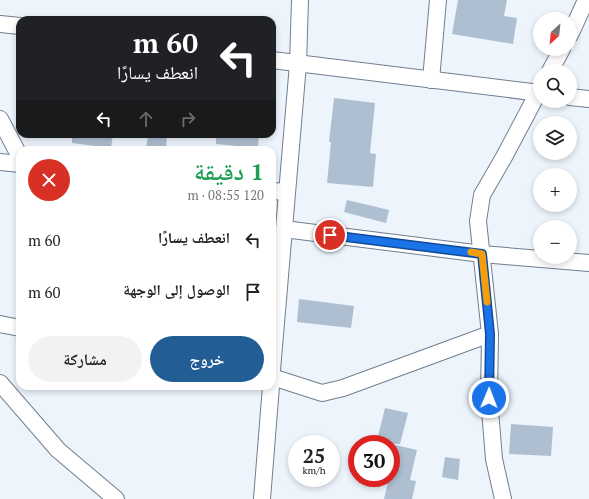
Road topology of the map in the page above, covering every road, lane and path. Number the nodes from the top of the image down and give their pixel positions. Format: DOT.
graph roads {
  1 [pos="300,0"];
  2 [pos="438,0"];
  3 [pos="586,0"];
  4 [pos="577,20"];
  5 [pos="0,24"];
  6 [pos="16,26"];
  7 [pos="276,61"];
  8 [pos="298,64"];
  9 [pos="431,80"];
  10 [pos="533,91"];
  11 [pos="577,98"];
  12 [pos="589,99"];
  13 [pos="533,103"];
  14 [pos="0,119"];
  15 [pos="16,149"];
  16 [pos="0,162"];
  17 [pos="16,164"];
  18 [pos="279,192"];
  19 [pos="284,229"];
  20 [pos="482,254"];
  21 [pos="589,263"];
  22 [pos="276,323"];
  23 [pos="0,324"];
  24 [pos="16,327"];
  25 [pos="490,334"];
  26 [pos="276,378"];
  27 [pos="0,383"];
  28 [pos="271,390"];
  29 [pos="116,499"];
  30 [pos="262,499"];
  31 [pos="503,499"];
  1 -- 8 [label="street"];
  2 -- 9 [label="street"];
  3 -- 4 [label="street"];
  5 -- 6 [label="street"];
  7 -- 8 [label="street"];
  8 -- 9 [label="street"];
  8 -- 18 [label="street"];
  9 -- 10 [label="street"];
  11 -- 12 [label="street"];
  13 -- 20 [label="street"];
  14 -- 15 [label="street"];
  16 -- 17 [label="street"];
  18 -- 19 [label="street"];
  19 -- 20 [label="street"];
  19 -- 22 [label="street"];
  20 -- 21 [label="street"];
  20 -- 25 [label="street"];
  23 -- 24 [label="street"];
  25 -- 26 [label="street"];
  25 -- 31 [label="street"];
  27 -- 29 [label="street"];
  28 -- 30 [label="street"];
}
